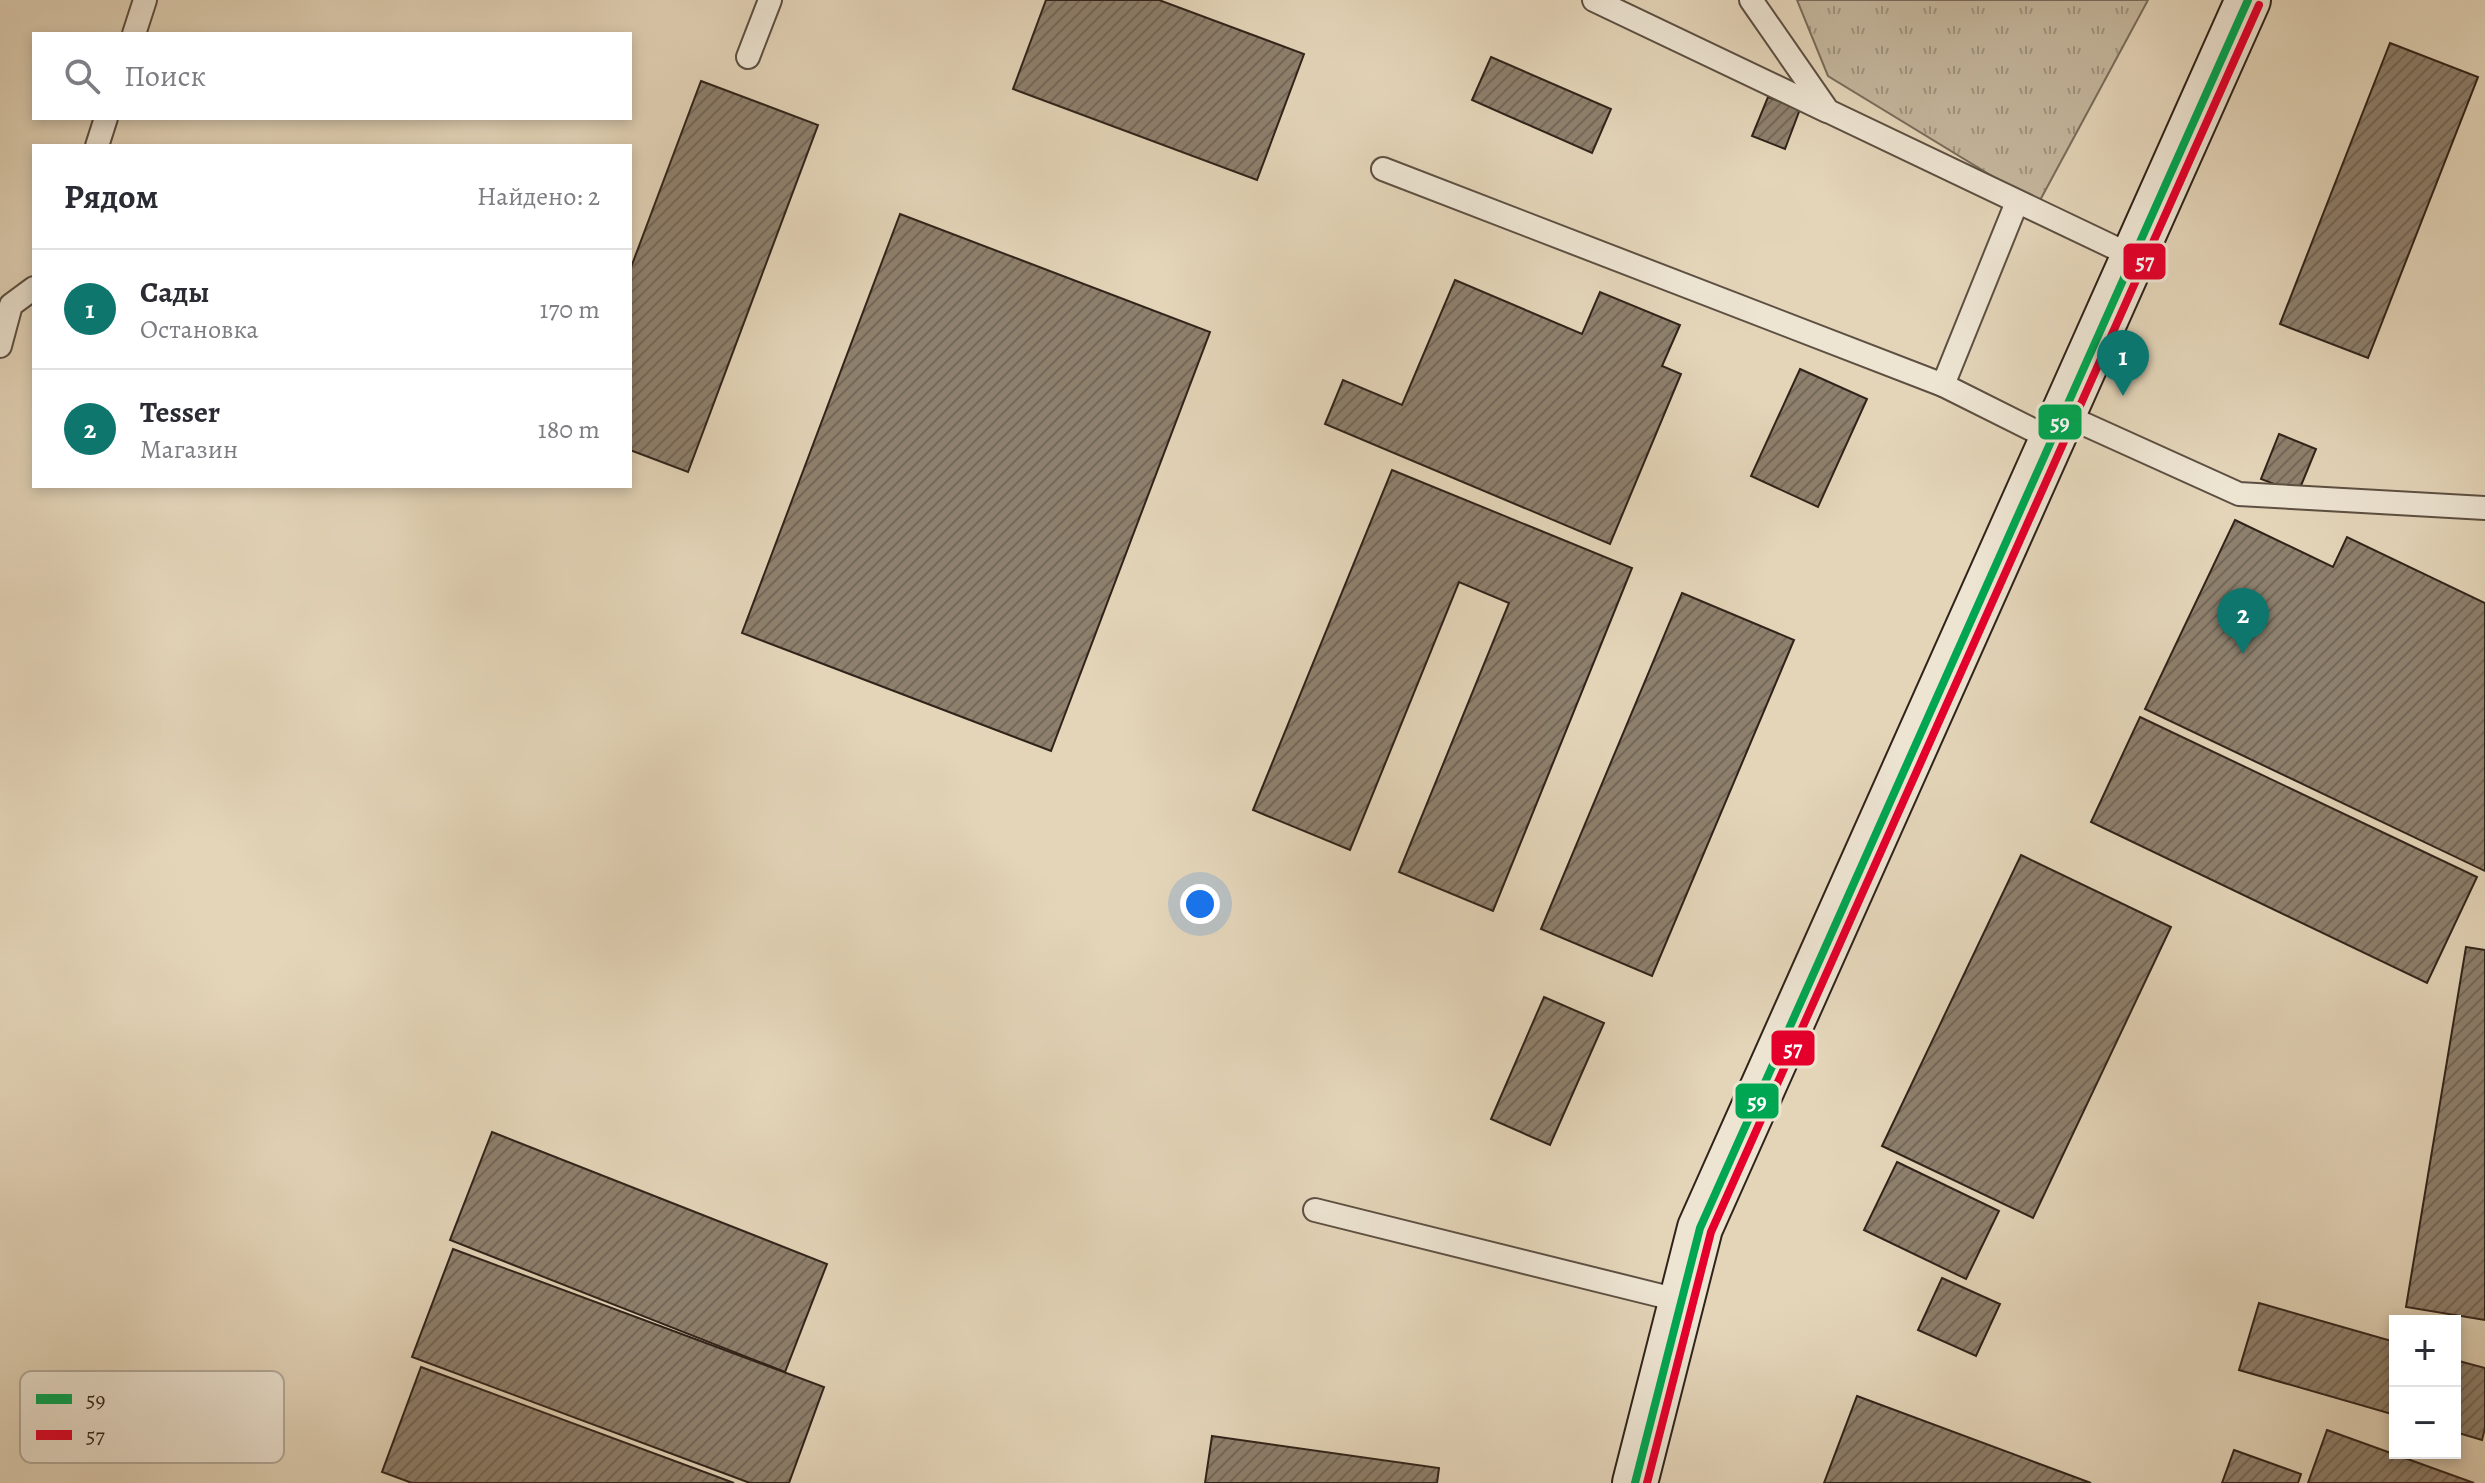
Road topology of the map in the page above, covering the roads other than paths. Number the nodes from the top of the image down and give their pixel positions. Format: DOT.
graph roads {
  1 [pos="145,0"];
  2 [pos="770,0"];
  3 [pos="1594,0"];
  4 [pos="1751,0"];
  5 [pos="2248,0"];
  6 [pos="135,32"];
  7 [pos="748,57"];
  8 [pos="1828,111"];
  9 [pos="105,120"];
  10 [pos="98,144"];
  11 [pos="1383,169"];
  12 [pos="2017,202"];
  13 [pos="2132,256"];
  14 [pos="32,289"];
  15 [pos="0,346"];
  16 [pos="1943,385"];
  17 [pos="2056,426"];
  18 [pos="2485,508"];
  19 [pos="1315,1210"];
  20 [pos="1682,1301"];
  21 [pos="1635,1483"];
  1 -- 6 [label="lane"];
  2 -- 7 [label="lane"];
  3 -- 8 [label="lane"];
  4 -- 8 [label="lane"];
  5 -- 13 [label="main road"];
  8 -- 12 [label="lane"];
  9 -- 10 [label="lane"];
  11 -- 16 [label="lane"];
  12 -- 13 [label="lane"];
  12 -- 16 [label="lane"];
  13 -- 17 [label="main road"];
  14 -- 15 [label="lane"];
  16 -- 17 [label="lane"];
  17 -- 18 [label="lane"];
  17 -- 20 [label="main road"];
  19 -- 20 [label="lane"];
  20 -- 21 [label="main road"];
}
